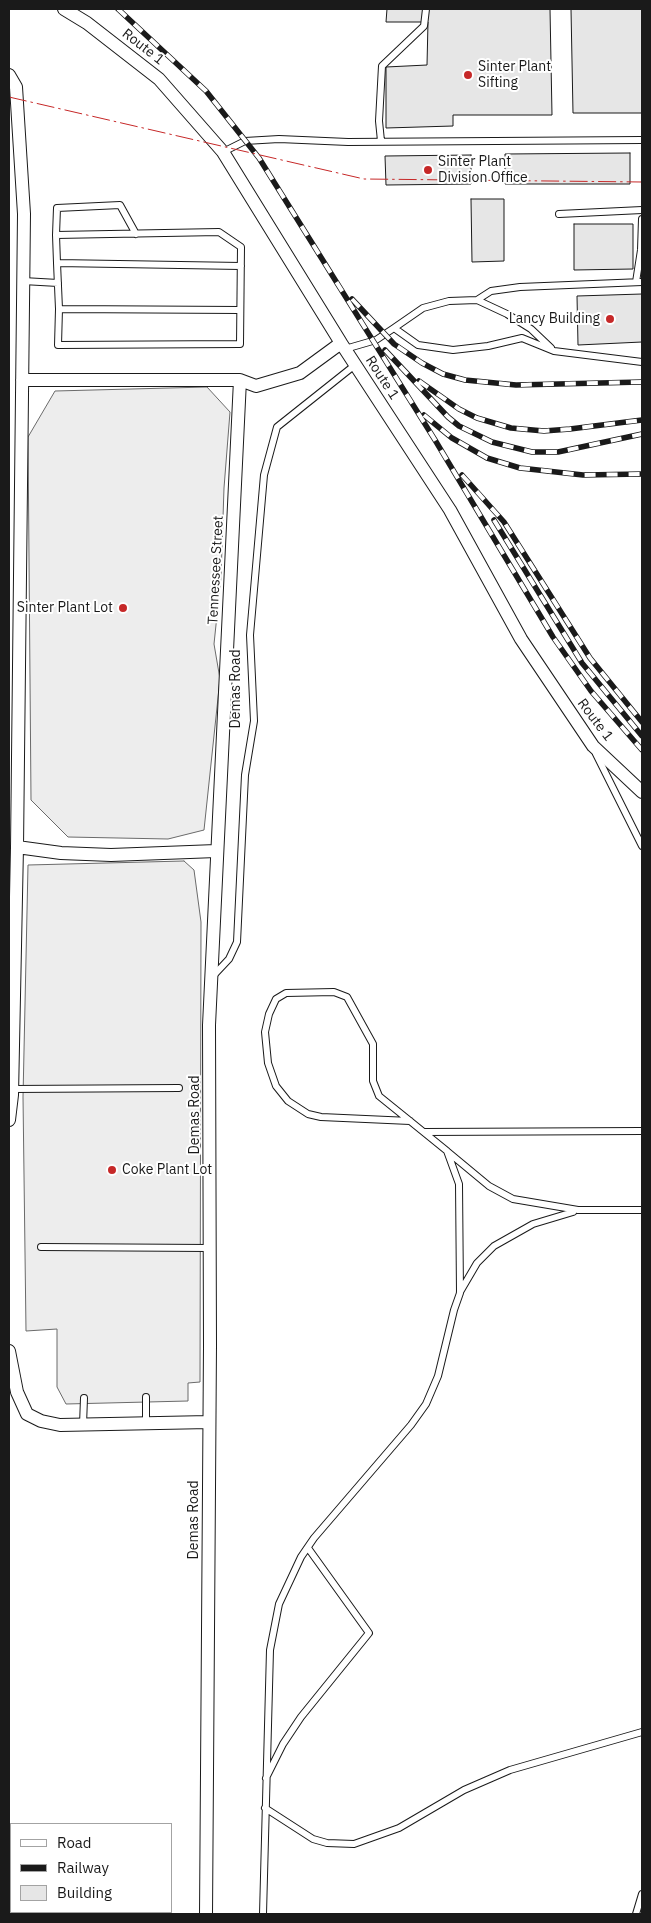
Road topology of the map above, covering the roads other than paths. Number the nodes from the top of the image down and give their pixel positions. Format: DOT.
graph roads {
  1 [pos="64,9"];
  2 [pos="426,9"];
  3 [pos="79,12"];
  4 [pos="9,75"];
  5 [pos="642,140"];
  6 [pos="381,141"];
  7 [pos="223,152"];
  8 [pos="642,210"];
  9 [pos="559,214"];
  10 [pos="642,219"];
  11 [pos="136,234"];
  12 [pos="56,235"];
  13 [pos="57,263"];
  14 [pos="241,266"];
  15 [pos="23,281"];
  16 [pos="639,282"];
  17 [pos="58,283"];
  18 [pos="477,300"];
  19 [pos="59,309"];
  20 [pos="240,310"];
  21 [pos="394,328"];
  22 [pos="343,346"];
  23 [pos="554,351"];
  24 [pos="642,362"];
  25 [pos="355,365"];
  26 [pos="22,380"];
  27 [pos="240,380"];
  28 [pos="593,746"];
  29 [pos="642,792"];
  30 [pos="642,846"];
  31 [pos="17,847"];
  32 [pos="216,852"];
  33 [pos="211,979"];
  34 [pos="180,1088"];
  35 [pos="12,1089"];
  36 [pos="9,1120"];
  37 [pos="410,1121"];
  38 [pos="642,1131"];
  39 [pos="424,1132"];
  40 [pos="447,1151"];
  41 [pos="578,1210"];
  42 [pos="642,1210"];
  43 [pos="41,1247"];
  44 [pos="210,1248"];
  45 [pos="460,1293"];
  46 [pos="9,1351"];
  47 [pos="146,1397"];
  48 [pos="84,1398"];
  49 [pos="209,1422"];
  50 [pos="146,1424"];
  51 [pos="83,1425"];
  52 [pos="308,1548"];
  53 [pos="642,1732"];
  54 [pos="265,1780"];
  55 [pos="264,1808"];
  56 [pos="642,1894"];
  57 [pos="206,1914"];
  58 [pos="263,1914"];
  59 [pos="636,1914"];
  1 -- 3 [label="street, Route 1"];
  2 -- 6 [label="lane"];
  3 -- 7 [label="street, Route 1"];
  4 -- 15 [label="street"];
  5 -- 6 [label="lane"];
  6 -- 7 [label="lane"];
  7 -- 22 [label="street, Route 1"];
  8 -- 9 [label="lane"];
  10 -- 16 [label="lane"];
  11 -- 12 [label="lane"];
  11 -- 12 [label="lane"];
  11 -- 14 [label="lane"];
  12 -- 13 [label="lane"];
  13 -- 14 [label="lane"];
  13 -- 17 [label="lane"];
  14 -- 20 [label="lane"];
  15 -- 17 [label="lane"];
  15 -- 26 [label="street"];
  16 -- 18 [label="lane"];
  17 -- 19 [label="lane"];
  18 -- 21 [label="lane"];
  18 -- 23 [label="lane"];
  19 -- 20 [label="lane"];
  19 -- 20 [label="lane"];
  21 -- 22 [label="lane"];
  21 -- 23 [label="lane"];
  22 -- 25 [label="street, Route 1"];
  22 -- 27 [label="street"];
  23 -- 24 [label="lane"];
  25 -- 28 [label="street, Route 1"];
  25 -- 33 [label="lane, Demas Road"];
  26 -- 27 [label="street"];
  26 -- 31 [label="street"];
  27 -- 32 [label="street, Tennessee Street"];
  28 -- 29 [label="street, Route 1"];
  28 -- 30 [label="lane"];
  31 -- 32 [label="street"];
  31 -- 35 [label="street"];
  32 -- 33 [label="street, Tennessee Street"];
  33 -- 44 [label="street, Demas Road"];
  34 -- 35 [label="lane"];
  35 -- 36 [label="street"];
  37 -- 37 [label="lane"];
  37 -- 39 [label="lane"];
  38 -- 39 [label="lane"];
  39 -- 40 [label="lane"];
  40 -- 41 [label="lane"];
  40 -- 45 [label="lane"];
  41 -- 42 [label="lane"];
  41 -- 45 [label="lane"];
  43 -- 44 [label="lane"];
  44 -- 49 [label="street, Demas Road"];
  45 -- 52 [label="lane"];
  46 -- 51 [label="street"];
  47 -- 50 [label="lane"];
  48 -- 51 [label="lane"];
  49 -- 50 [label="street"];
  49 -- 57 [label="street, Demas Road"];
  50 -- 51 [label="street"];
  52 -- 54 [label="lane"];
  52 -- 54 [label="lane"];
  53 -- 55 [label="lane"];
  54 -- 55 [label="lane"];
  55 -- 58 [label="lane"];
  56 -- 59 [label="lane"];
}
